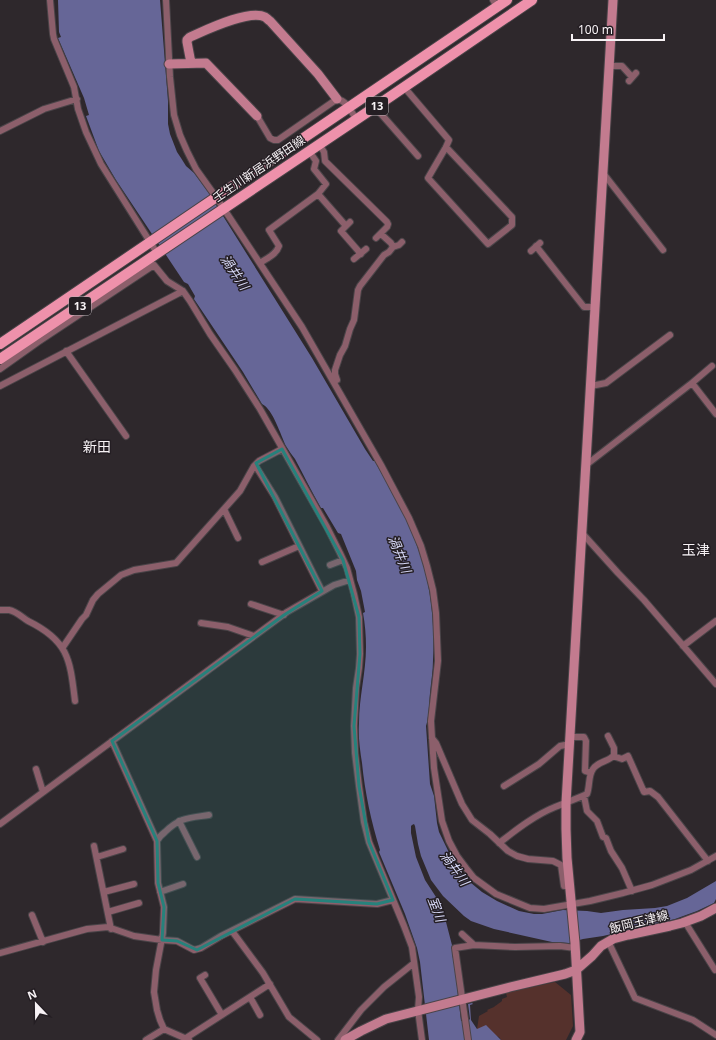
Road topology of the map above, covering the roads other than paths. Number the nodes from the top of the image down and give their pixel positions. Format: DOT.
graph roads {
  1 [pos="50,0"];
  2 [pos="166,0"];
  3 [pos="507,0"];
  4 [pos="532,0"];
  5 [pos="613,0"];
  6 [pos="495,3"];
  7 [pos="191,63"];
  8 [pos="169,64"];
  9 [pos="609,66"];
  10 [pos="632,77"];
  11 [pos="404,87"];
  12 [pos="77,99"];
  13 [pos="337,99"];
  14 [pos="349,107"];
  15 [pos="375,107"];
  16 [pos="257,116"];
  17 [pos="356,119"];
  18 [pos="0,131"];
  19 [pos="319,144"];
  20 [pos="446,147"];
  21 [pos="309,151"];
  22 [pos="418,156"];
  23 [pos="603,173"];
  24 [pos="318,194"];
  25 [pos="215,198"];
  26 [pos="223,209"];
  27 [pos="151,241"];
  28 [pos="402,242"];
  29 [pos="393,247"];
  30 [pos="536,247"];
  31 [pos="663,250"];
  32 [pos="158,253"];
  33 [pos="354,260"];
  34 [pos="260,263"];
  35 [pos="183,291"];
  36 [pos="595,307"];
  37 [pos="670,335"];
  38 [pos="0,344"];
  39 [pos="66,351"];
  40 [pos="0,360"];
  41 [pos="712,366"];
  42 [pos="0,370"];
  43 [pos="692,383"];
  44 [pos="0,386"];
  45 [pos="591,386"];
  46 [pos="339,390"];
  47 [pos="716,414"];
  48 [pos="126,436"];
  49 [pos="282,449"];
  50 [pos="255,465"];
  51 [pos="586,465"];
  52 [pos="224,509"];
  53 [pos="582,533"];
  54 [pos="238,538"];
  55 [pos="300,546"];
  56 [pos="343,560"];
  57 [pos="262,562"];
  58 [pos="330,565"];
  59 [pos="350,580"];
  60 [pos="322,591"];
  61 [pos="251,604"];
  62 [pos="0,610"];
  63 [pos="284,615"];
  64 [pos="716,621"];
  65 [pos="201,623"];
  66 [pos="254,636"];
  67 [pos="683,646"];
  68 [pos="63,647"];
  69 [pos="716,684"];
  70 [pos="75,701"];
  71 [pos="608,736"];
  72 [pos="432,738"];
  73 [pos="570,740"];
  74 [pos="112,741"];
  75 [pos="613,756"];
  76 [pos="36,768"];
  77 [pos="591,773"];
  78 [pos="504,786"];
  79 [pos="43,792"];
  80 [pos="584,796"];
  81 [pos="566,803"];
  82 [pos="209,815"];
  83 [pos="179,820"];
  84 [pos="0,824"];
  85 [pos="157,841"];
  86 [pos="499,843"];
  87 [pos="94,846"];
  88 [pos="124,850"];
  89 [pos="716,856"];
  90 [pos="97,857"];
  91 [pos="197,857"];
  92 [pos="708,861"];
  93 [pos="134,884"];
  94 [pos="183,884"];
  95 [pos="570,886"];
  96 [pos="632,891"];
  97 [pos="104,892"];
  98 [pos="160,892"];
  99 [pos="392,900"];
  100 [pos="139,903"];
  101 [pos="571,906"];
  102 [pos="716,908"];
  103 [pos="108,912"];
  104 [pos="32,915"];
  105 [pos="685,922"];
  106 [pos="111,929"];
  107 [pos="232,931"];
  108 [pos="462,934"];
  109 [pos="162,940"];
  110 [pos="608,941"];
  111 [pos="43,942"];
  112 [pos="474,945"];
  113 [pos="575,946"];
  114 [pos="0,953"];
  115 [pos="414,963"];
  116 [pos="576,970"];
  117 [pos="715,970"];
  118 [pos="205,975"];
  119 [pos="270,984"];
  120 [pos="250,997"];
  121 [pos="462,999"];
  122 [pos="421,1010"];
  123 [pos="222,1015"];
  124 [pos="260,1015"];
  125 [pos="164,1029"];
  126 [pos="716,1035"];
  127 [pos="188,1039"];
  128 [pos="468,1039"];
  129 [pos="146,1040"];
  130 [pos="317,1040"];
  131 [pos="338,1040"];
  132 [pos="345,1040"];
  133 [pos="422,1040"];
  134 [pos="576,1040"];
  1 -- 12 [label="street"];
  2 -- 8 [label="street"];
  3 -- 6 [label="main road, 壬生川新居浜野田線 / 13"];
  4 -- 11 [label="main road, 壬生川新居浜野田線 / 13"];
  5 -- 9 [label="street"];
  6 -- 14 [label="main road, 壬生川新居浜野田線 / 13"];
  7 -- 8 [label="street"];
  7 -- 13 [label="street"];
  7 -- 16 [label="street"];
  8 -- 25 [label="street"];
  9 -- 10 [label="street"];
  9 -- 23 [label="street"];
  11 -- 15 [label="main road, 壬生川新居浜野田線 / 13"];
  11 -- 20 [label="street"];
  12 -- 18 [label="street"];
  12 -- 27 [label="street"];
  13 -- 14 [label="street"];
  13 -- 16 [label="street"];
  14 -- 17 [label="street"];
  14 -- 25 [label="main road, 壬生川新居浜野田線 / 13"];
  15 -- 17 [label="main road, 壬生川新居浜野田線 / 13"];
  15 -- 22 [label="street"];
  17 -- 19 [label="main road, 壬生川新居浜野田線 / 13"];
  19 -- 21 [label="main road, 壬生川新居浜野田線 / 13"];
  19 -- 29 [label="street"];
  20 -- 20 [label="street"];
  21 -- 24 [label="street"];
  21 -- 26 [label="main road, 壬生川新居浜野田線 / 13"];
  23 -- 31 [label="street"];
  23 -- 36 [label="street"];
  24 -- 33 [label="street"];
  24 -- 34 [label="street"];
  25 -- 26 [label="street"];
  25 -- 27 [label="main road, 壬生川新居浜野田線 / 13"];
  26 -- 32 [label="main road, 壬生川新居浜野田線 / 13"];
  26 -- 34 [label="street"];
  27 -- 32 [label="street"];
  27 -- 38 [label="main road, 壬生川新居浜野田線 / 13"];
  28 -- 29 [label="street"];
  29 -- 46 [label="street"];
  30 -- 36 [label="street"];
  32 -- 40 [label="main road, 壬生川新居浜野田線 / 13"];
  34 -- 46 [label="street"];
  35 -- 39 [label="street"];
  35 -- 42 [label="street"];
  35 -- 49 [label="street"];
  36 -- 45 [label="street"];
  37 -- 45 [label="street"];
  39 -- 44 [label="street"];
  39 -- 48 [label="street"];
  41 -- 43 [label="street"];
  43 -- 47 [label="street"];
  43 -- 51 [label="street"];
  45 -- 51 [label="street"];
  46 -- 72 [label="street"];
  49 -- 50 [label="street"];
  49 -- 56 [label="street"];
  50 -- 52 [label="street"];
  50 -- 55 [label="street"];
  51 -- 53 [label="street"];
  52 -- 54 [label="street"];
  52 -- 68 [label="street"];
  53 -- 67 [label="street"];
  53 -- 73 [label="street"];
  55 -- 57 [label="street"];
  55 -- 60 [label="street"];
  56 -- 58 [label="street"];
  56 -- 59 [label="street"];
  59 -- 60 [label="street"];
  59 -- 99 [label="street"];
  60 -- 63 [label="street"];
  61 -- 63 [label="street"];
  62 -- 68 [label="street"];
  63 -- 66 [label="street"];
  64 -- 67 [label="street"];
  65 -- 66 [label="street"];
  66 -- 74 [label="street"];
  67 -- 69 [label="street"];
  68 -- 70 [label="street"];
  71 -- 75 [label="street"];
  72 -- 86 [label="street"];
  72 -- 101 [label="street"];
  73 -- 77 [label="street"];
  73 -- 78 [label="street"];
  73 -- 81 [label="street"];
  74 -- 79 [label="street"];
  74 -- 85 [label="street"];
  75 -- 77 [label="street"];
  75 -- 92 [label="street"];
  76 -- 79 [label="street"];
  77 -- 80 [label="street"];
  79 -- 84 [label="street"];
  80 -- 81 [label="street"];
  80 -- 96 [label="street"];
  81 -- 86 [label="street"];
  81 -- 95 [label="street"];
  82 -- 83 [label="street"];
  83 -- 85 [label="street"];
  83 -- 91 [label="street"];
  85 -- 98 [label="street"];
  86 -- 95 [label="street"];
  87 -- 90 [label="street"];
  88 -- 90 [label="street"];
  89 -- 92 [label="street"];
  90 -- 97 [label="street"];
  92 -- 96 [label="street"];
  93 -- 97 [label="street"];
  94 -- 98 [label="street"];
  95 -- 101 [label="street"];
  96 -- 101 [label="street"];
  97 -- 103 [label="street"];
  98 -- 109 [label="street"];
  99 -- 107 [label="street"];
  99 -- 115 [label="street"];
  100 -- 103 [label="street"];
  101 -- 113 [label="street"];
  102 -- 105 [label="street, 飯岡玉津線"];
  103 -- 106 [label="street"];
  104 -- 111 [label="street"];
  105 -- 110 [label="street, 飯岡玉津線"];
  105 -- 117 [label="street"];
  106 -- 109 [label="street"];
  106 -- 111 [label="street"];
  107 -- 109 [label="street"];
  107 -- 119 [label="street"];
  108 -- 112 [label="street"];
  109 -- 125 [label="street"];
  110 -- 116 [label="street, 飯岡玉津線"];
  110 -- 126 [label="street"];
  111 -- 114 [label="street"];
  112 -- 113 [label="street"];
  112 -- 121 [label="street"];
  113 -- 116 [label="street"];
  115 -- 122 [label="street"];
  115 -- 131 [label="street"];
  116 -- 121 [label="street"];
  116 -- 134 [label="street"];
  118 -- 123 [label="street"];
  119 -- 120 [label="street"];
  119 -- 130 [label="street"];
  120 -- 123 [label="street"];
  120 -- 124 [label="street"];
  121 -- 122 [label="street"];
  121 -- 128 [label="street"];
  122 -- 132 [label="street"];
  122 -- 133 [label="street"];
  123 -- 127 [label="street"];
  125 -- 127 [label="street"];
  125 -- 129 [label="street"];
}
